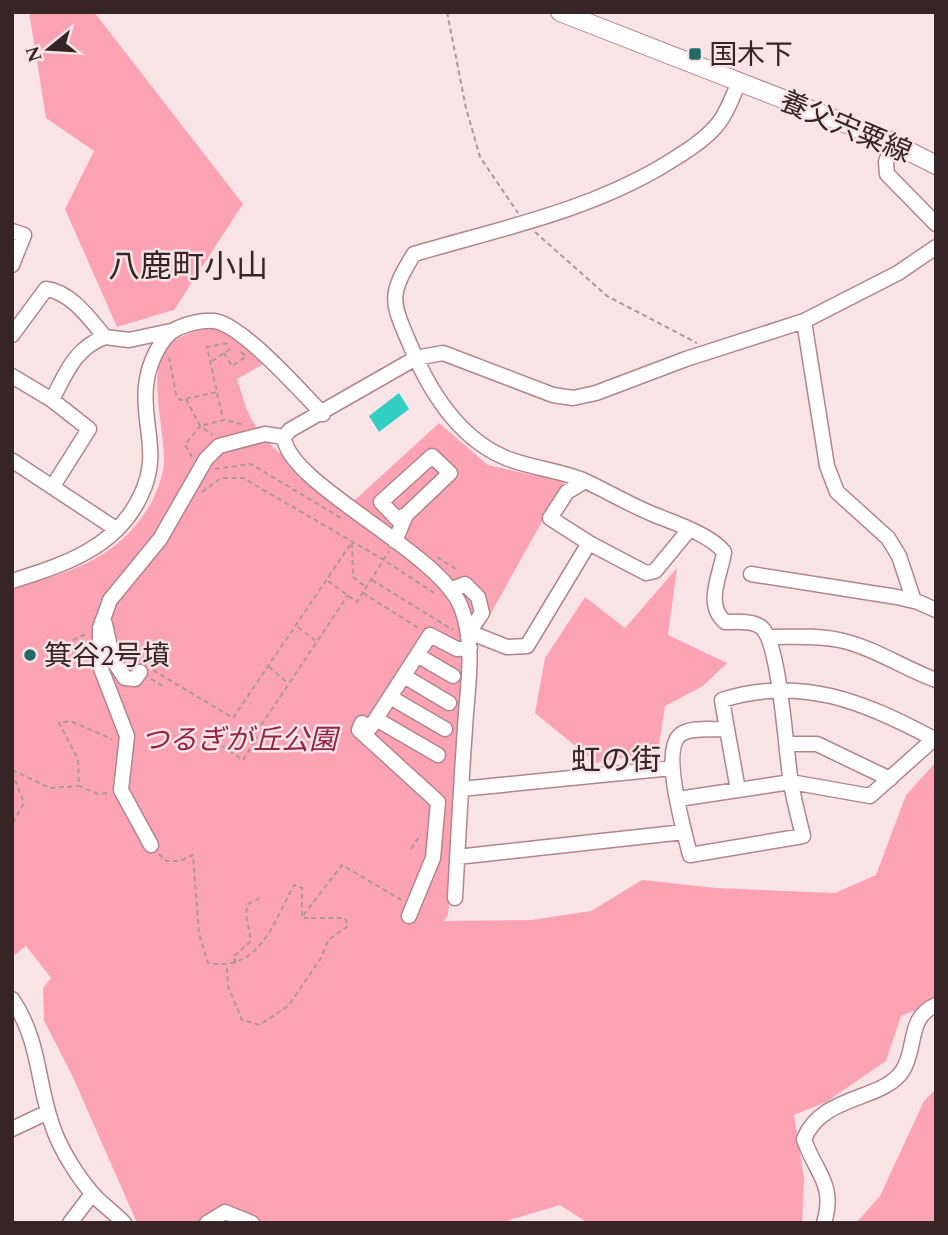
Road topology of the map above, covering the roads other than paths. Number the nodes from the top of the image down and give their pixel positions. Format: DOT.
graph roads {
  1 [pos="559,12"];
  2 [pos="739,82"];
  3 [pos="893,143"];
  4 [pos="936,165"];
  5 [pos="936,224"];
  6 [pos="12,231"];
  7 [pos="936,247"];
  8 [pos="12,265"];
  9 [pos="804,321"];
  10 [pos="171,331"];
  11 [pos="12,335"];
  12 [pos="105,337"];
  13 [pos="416,358"];
  14 [pos="12,376"];
  15 [pos="52,400"];
  16 [pos="323,414"];
  17 [pos="284,437"];
  18 [pos="13,460"];
  19 [pos="585,481"];
  20 [pos="53,486"];
  21 [pos="406,515"];
  22 [pos="116,529"];
  23 [pos="688,531"];
  24 [pos="395,541"];
  25 [pos="589,543"];
  26 [pos="751,574"];
  27 [pos="12,581"];
  28 [pos="914,601"];
  29 [pos="936,610"];
  30 [pos="103,620"];
  31 [pos="768,637"];
  32 [pos="469,640"];
  33 [pos="417,655"];
  34 [pos="140,672"];
  35 [pos="404,676"];
  36 [pos="453,676"];
  37 [pos="936,680"];
  38 [pos="779,690"];
  39 [pos="390,697"];
  40 [pos="449,703"];
  41 [pos="376,719"];
  42 [pos="445,729"];
  43 [pos="727,729"];
  44 [pos="935,738"];
  45 [pos="787,744"];
  46 [pos="438,755"];
  47 [pos="672,768"];
  48 [pos="890,779"];
  49 [pos="791,782"];
  50 [pos="461,789"];
  51 [pos="738,790"];
  52 [pos="678,799"];
  53 [pos="684,832"];
  54 [pos="151,845"];
  55 [pos="457,857"];
  56 [pos="455,898"];
  57 [pos="411,912"];
  58 [pos="12,999"];
  59 [pos="936,1006"];
  60 [pos="48,1112"];
  61 [pos="12,1129"];
  62 [pos="92,1194"];
  63 [pos="70,1223"];
  64 [pos="124,1223"];
  65 [pos="207,1223"];
  66 [pos="252,1223"];
  67 [pos="824,1223"];
  1 -- 2 [label="main road, 養父宍粟線"];
  2 -- 3 [label="main road, 養父宍粟線"];
  2 -- 13 [label="street"];
  3 -- 4 [label="main road, 養父宍粟線"];
  3 -- 5 [label="street"];
  6 -- 8 [label="street"];
  7 -- 9 [label="street"];
  9 -- 13 [label="street"];
  9 -- 28 [label="street"];
  10 -- 12 [label="street"];
  10 -- 16 [label="street"];
  10 -- 22 [label="street"];
  11 -- 12 [label="street"];
  12 -- 15 [label="street"];
  13 -- 16 [label="street"];
  13 -- 19 [label="street"];
  14 -- 15 [label="street"];
  15 -- 20 [label="street"];
  16 -- 17 [label="street"];
  17 -- 24 [label="street"];
  17 -- 30 [label="street"];
  18 -- 20 [label="street"];
  19 -- 23 [label="street"];
  19 -- 25 [label="street"];
  20 -- 22 [label="street"];
  21 -- 21 [label="street"];
  21 -- 24 [label="street"];
  22 -- 27 [label="street"];
  23 -- 25 [label="street"];
  23 -- 31 [label="street"];
  24 -- 32 [label="street"];
  25 -- 32 [label="street"];
  26 -- 28 [label="street"];
  28 -- 29 [label="street"];
  30 -- 34 [label="street"];
  30 -- 54 [label="street"];
  31 -- 37 [label="street"];
  31 -- 38 [label="street"];
  32 -- 33 [label="street"];
  32 -- 50 [label="street"];
  33 -- 35 [label="street"];
  33 -- 36 [label="street"];
  35 -- 39 [label="street"];
  35 -- 40 [label="street"];
  38 -- 43 [label="street"];
  38 -- 44 [label="street"];
  38 -- 45 [label="street"];
  39 -- 41 [label="street"];
  39 -- 42 [label="street"];
  41 -- 46 [label="street"];
  41 -- 57 [label="street"];
  43 -- 47 [label="street"];
  43 -- 51 [label="street"];
  44 -- 48 [label="street"];
  45 -- 48 [label="street"];
  45 -- 49 [label="street"];
  47 -- 50 [label="street"];
  47 -- 52 [label="street"];
  48 -- 49 [label="street"];
  49 -- 51 [label="street"];
  49 -- 53 [label="street"];
  50 -- 55 [label="street"];
  51 -- 52 [label="street"];
  52 -- 53 [label="street"];
  53 -- 55 [label="street"];
  55 -- 56 [label="street"];
  58 -- 60 [label="street"];
  59 -- 67 [label="street"];
  60 -- 61 [label="street"];
  60 -- 62 [label="street"];
  62 -- 63 [label="street"];
  62 -- 64 [label="street"];
  65 -- 66 [label="street"];
}
